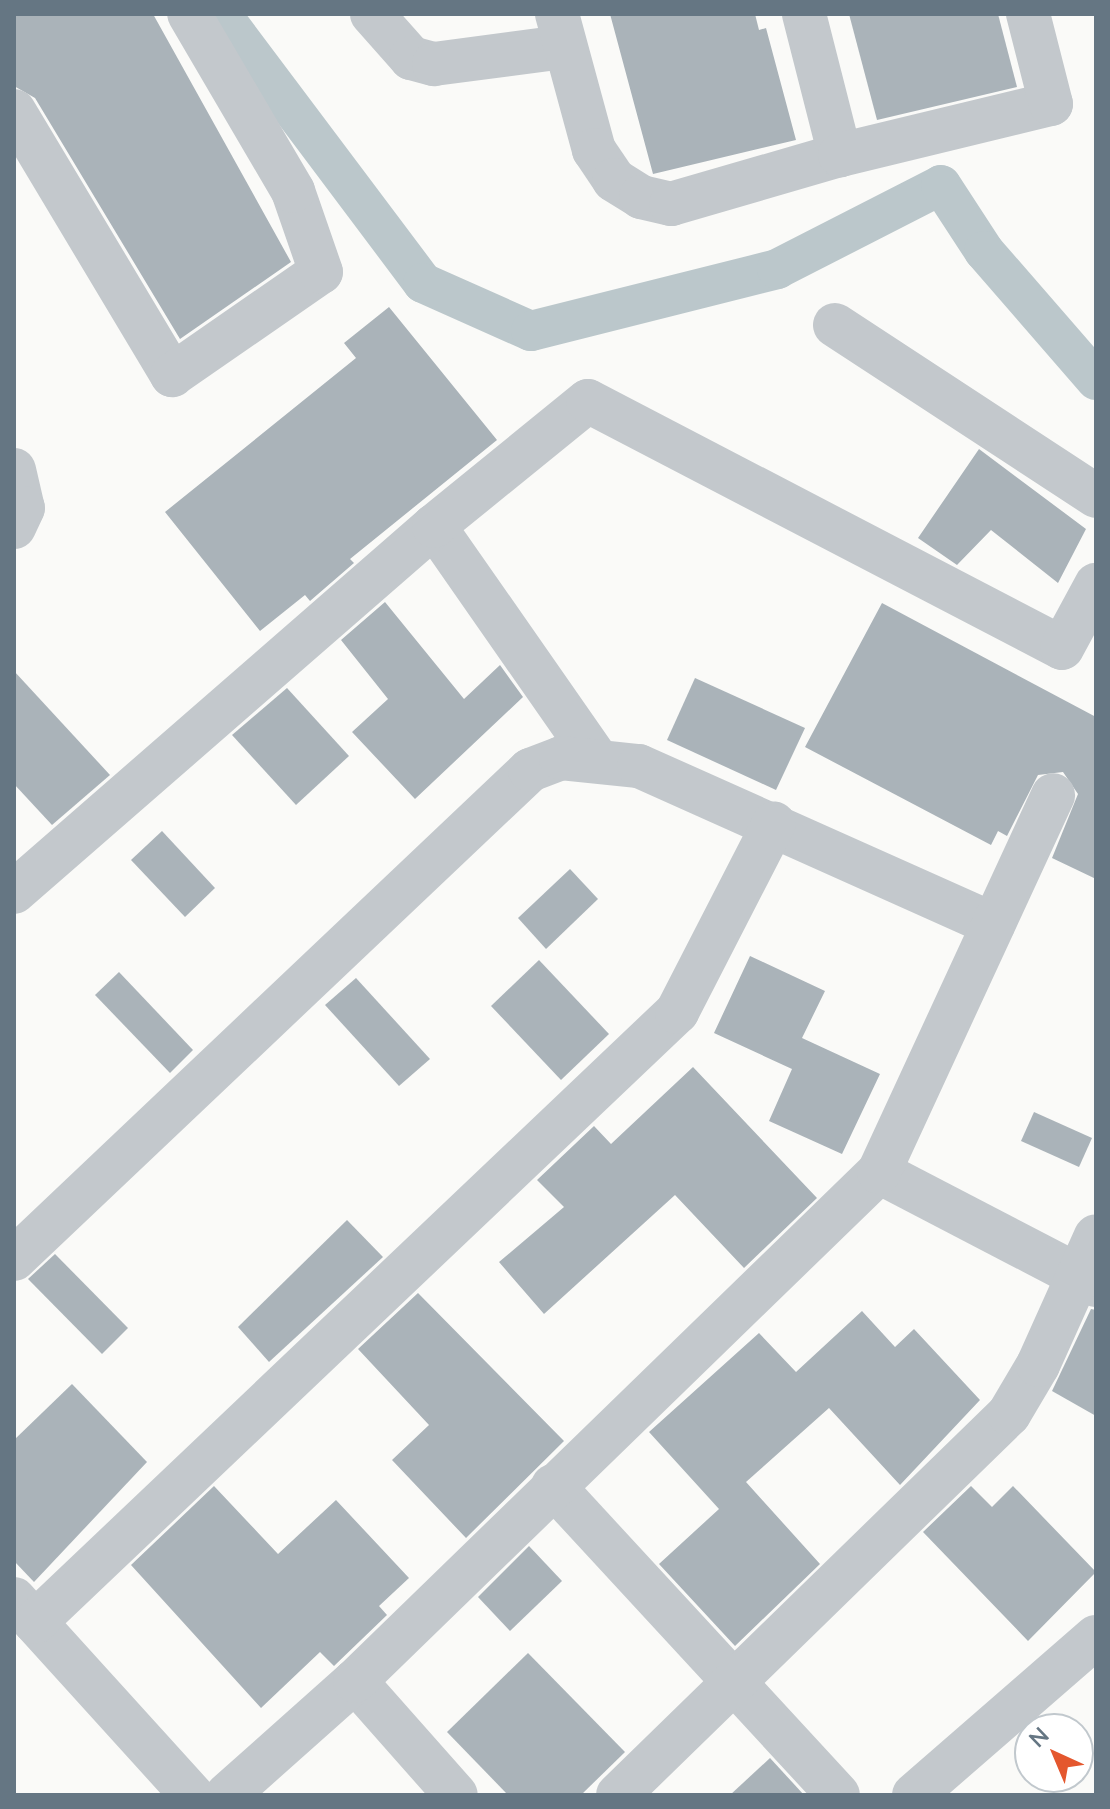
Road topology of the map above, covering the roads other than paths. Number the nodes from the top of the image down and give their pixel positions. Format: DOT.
graph roads {
  1 [pos="189,14"];
  2 [pos="372,14"];
  3 [pos="804,14"];
  4 [pos="1028,14"];
  5 [pos="561,30"];
  6 [pos="14,111"];
  7 [pos="840,155"];
  8 [pos="835,325"];
  9 [pos="14,470"];
  10 [pos="1096,496"];
  11 [pos="434,526"];
  12 [pos="14,527"];
  13 [pos="1096,585"];
  14 [pos="595,757"];
  15 [pos="1053,795"];
  16 [pos="774,823"];
  17 [pos="14,892"];
  18 [pos="993,924"];
  19 [pos="879,1172"];
  20 [pos="1096,1236"];
  21 [pos="14,1259"];
  22 [pos="1087,1280"];
  23 [pos="553,1486"];
  24 [pos="24,1610"];
  25 [pos="1096,1637"];
  26 [pos="730,1680"];
  27 [pos="355,1681"];
  28 [pos="192,1795"];
  29 [pos="227,1795"];
  30 [pos="456,1795"];
  31 [pos="618,1795"];
  32 [pos="838,1795"];
  33 [pos="914,1795"];
  1 -- 6 [label="street"];
  2 -- 5 [label="street"];
  3 -- 7 [label="street"];
  4 -- 7 [label="street"];
  5 -- 7 [label="street"];
  8 -- 10 [label="street"];
  9 -- 12 [label="street"];
  11 -- 13 [label="street"];
  11 -- 14 [label="street"];
  11 -- 17 [label="street"];
  14 -- 16 [label="street"];
  14 -- 21 [label="street"];
  15 -- 18 [label="street"];
  16 -- 18 [label="street"];
  16 -- 24 [label="street"];
  18 -- 19 [label="street"];
  19 -- 22 [label="street"];
  19 -- 23 [label="street"];
  20 -- 22 [label="street"];
  22 -- 26 [label="street"];
  23 -- 26 [label="street"];
  23 -- 27 [label="street"];
  24 -- 28 [label="street"];
  25 -- 33 [label="street"];
  26 -- 31 [label="street"];
  26 -- 32 [label="street"];
  27 -- 29 [label="street"];
  27 -- 30 [label="street"];
}
